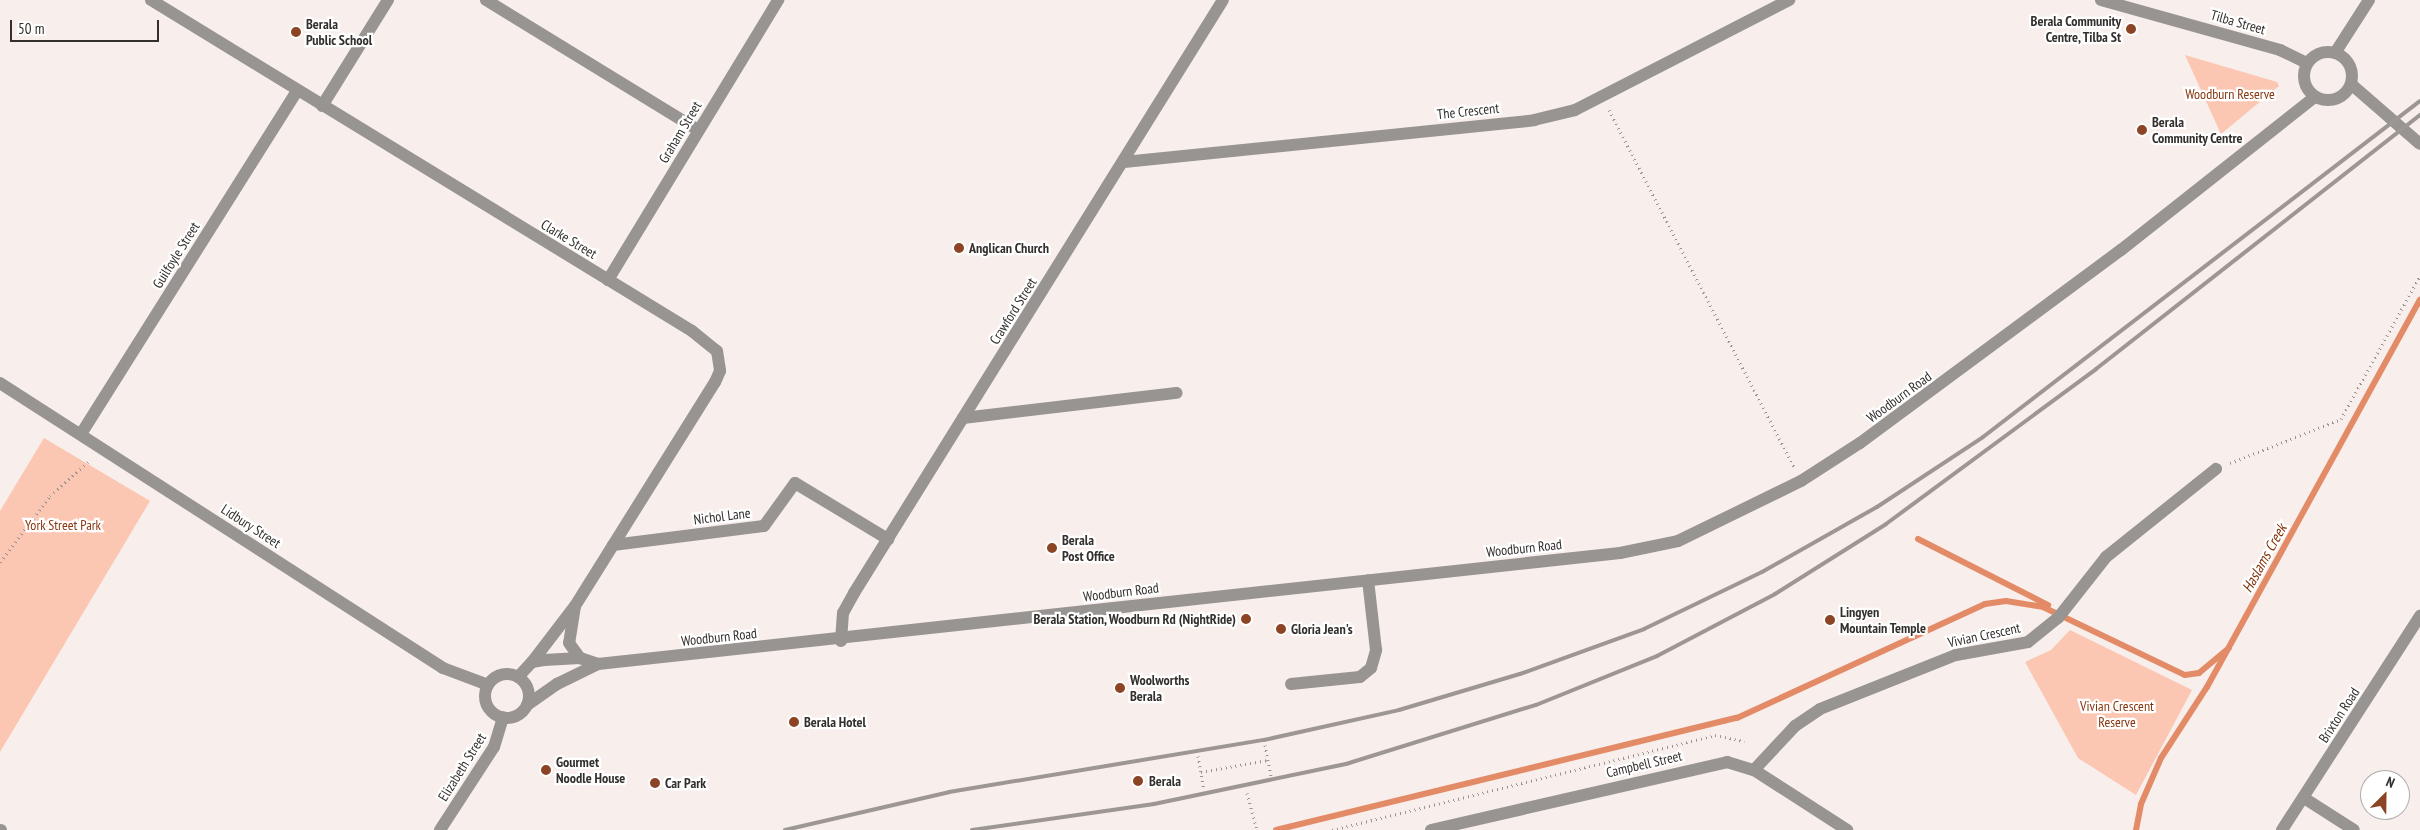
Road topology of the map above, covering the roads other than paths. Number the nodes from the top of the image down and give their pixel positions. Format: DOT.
graph roads {
  1 [pos="151,0"];
  2 [pos="388,0"];
  3 [pos="486,0"];
  4 [pos="778,0"];
  5 [pos="1223,0"];
  6 [pos="1789,0"];
  7 [pos="2101,0"];
  8 [pos="2369,0"];
  9 [pos="2336,53"];
  10 [pos="2307,63"];
  11 [pos="2351,84"];
  12 [pos="296,91"];
  13 [pos="2315,97"];
  14 [pos="322,106"];
  15 [pos="698,130"];
  16 [pos="2420,144"];
  17 [pos="1124,162"];
  18 [pos="608,280"];
  19 [pos="0,383"];
  20 [pos="1177,392"];
  21 [pos="963,418"];
  22 [pos="81,434"];
  23 [pos="2216,469"];
  24 [pos="888,538"];
  25 [pos="614,544"];
  26 [pos="1368,580"];
  27 [pos="575,606"];
  28 [pos="2420,616"];
  29 [pos="841,641"];
  30 [pos="580,658"];
  31 [pos="532,662"];
  32 [pos="598,664"];
  33 [pos="518,677"];
  34 [pos="1291,684"];
  35 [pos="488,685"];
  36 [pos="527,705"];
  37 [pos="504,717"];
  38 [pos="1754,770"];
  39 [pos="2304,798"];
  40 [pos="440,830"];
  41 [pos="1431,830"];
  42 [pos="1848,830"];
  43 [pos="2282,830"];
  44 [pos="2354,830"];
  1 -- 12 [label="street, Clarke Street"];
  2 -- 14 [label="street"];
  3 -- 15 [label="street"];
  4 -- 15 [label="street, Graham Street"];
  5 -- 17 [label="street, Crawford Street"];
  6 -- 17 [label="street, The Crescent"];
  7 -- 10 [label="street, Tilba Street"];
  8 -- 9 [label="street"];
  9 -- 10 [label="street"];
  9 -- 11 [label="street"];
  10 -- 13 [label="street"];
  11 -- 13 [label="street"];
  11 -- 16 [label="street"];
  12 -- 14 [label="street, Clarke Street"];
  12 -- 22 [label="street, Guilfoyle Street"];
  13 -- 26 [label="street, Woodburn Road"];
  14 -- 18 [label="street, Clarke Street"];
  15 -- 18 [label="street, Graham Street"];
  17 -- 21 [label="street, Crawford Street"];
  18 -- 25 [label="street, Clarke Street"];
  19 -- 22 [label="street, Lidbury Street"];
  20 -- 21 [label="street"];
  21 -- 24 [label="street, Crawford Street"];
  22 -- 35 [label="street, Lidbury Street"];
  23 -- 38 [label="street, Vivian Crescent"];
  24 -- 25 [label="street, Nichol Lane"];
  24 -- 29 [label="street, Crawford Street"];
  25 -- 27 [label="street, Clarke Street"];
  26 -- 29 [label="street, Woodburn Road"];
  26 -- 34 [label="street"];
  27 -- 30 [label="street, Clarke Street"];
  27 -- 31 [label="street, Clarke Street"];
  28 -- 39 [label="street, Brixton Road"];
  29 -- 32 [label="street, Woodburn Road"];
  30 -- 31 [label="street, Woodburn Road"];
  30 -- 32 [label="street, Woodburn Road"];
  31 -- 33 [label="street"];
  32 -- 36 [label="street, Woodburn Road"];
  33 -- 35 [label="street"];
  33 -- 36 [label="street"];
  35 -- 37 [label="street"];
  36 -- 37 [label="street"];
  37 -- 40 [label="street, Elizabeth Street"];
  38 -- 41 [label="street, Campbell Street"];
  38 -- 42 [label="street, Campbell Street"];
  39 -- 43 [label="street, Brixton Road"];
  39 -- 44 [label="street"];
}
